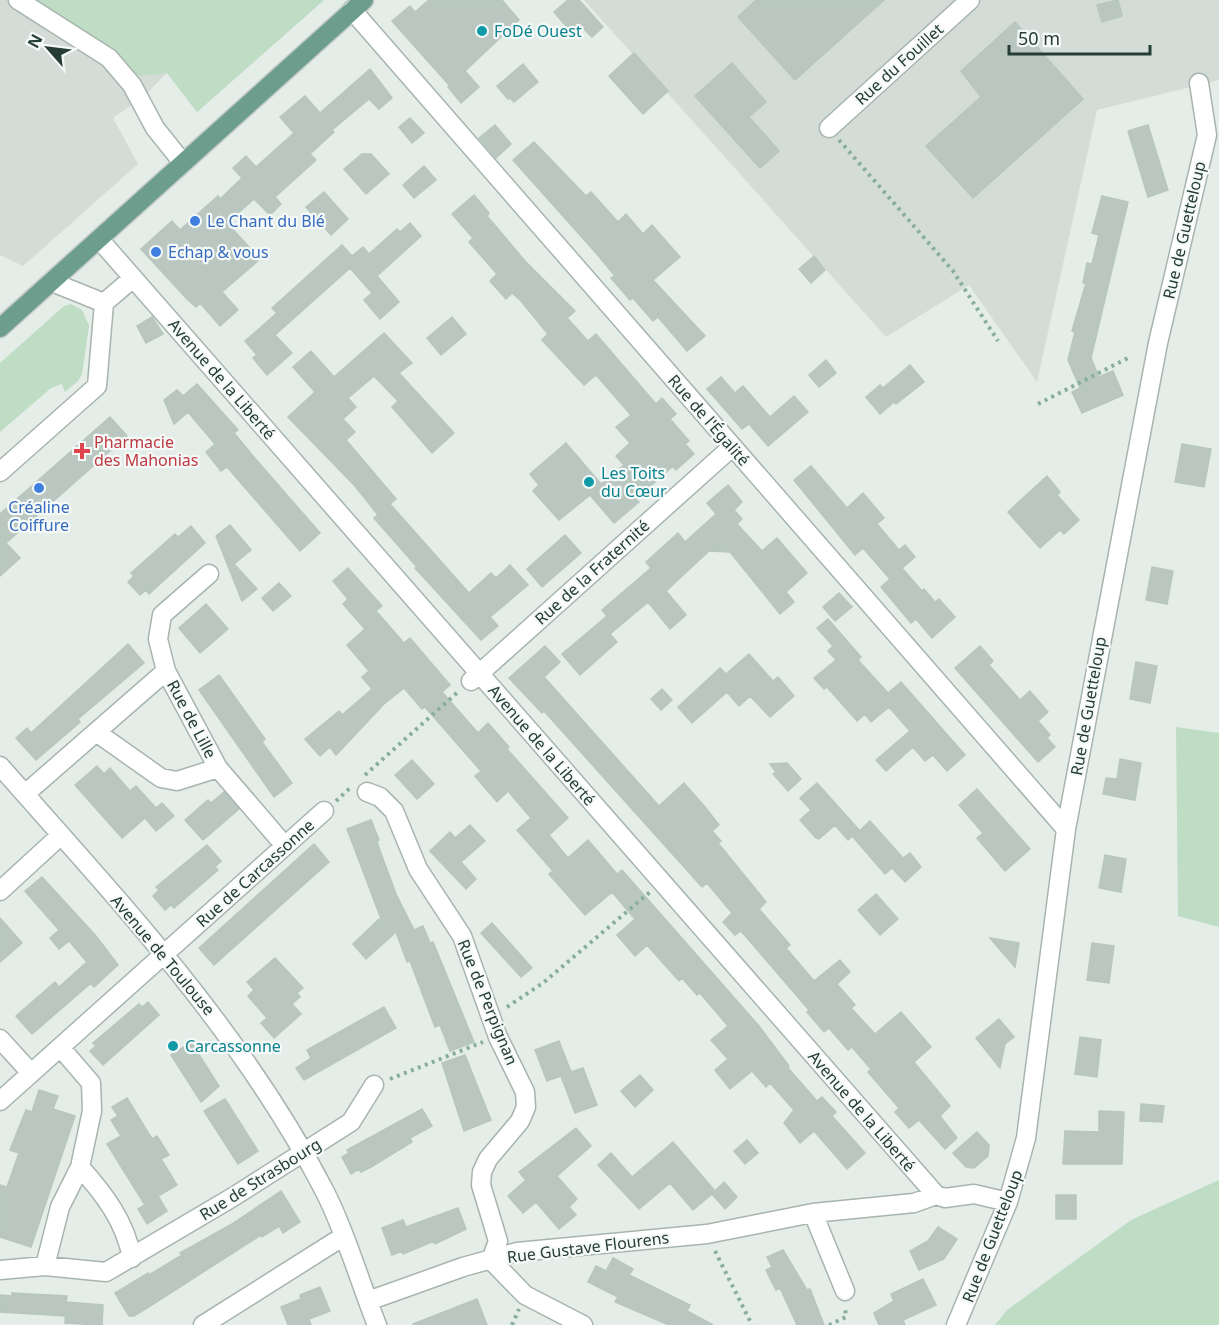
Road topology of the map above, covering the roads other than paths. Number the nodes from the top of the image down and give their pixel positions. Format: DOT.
graph roads {
  1 [pos="18,0"];
  2 [pos="970,0"];
  3 [pos="358,5"];
  4 [pos="1199,83"];
  5 [pos="829,128"];
  6 [pos="183,163"];
  7 [pos="99,239"];
  8 [pos="133,278"];
  9 [pos="52,282"];
  10 [pos="104,303"];
  11 [pos="0,328"];
  12 [pos="732,447"];
  13 [pos="0,472"];
  14 [pos="209,574"];
  15 [pos="165,671"];
  16 [pos="475,677"];
  17 [pos="96,732"];
  18 [pos="0,766"];
  19 [pos="218,768"];
  20 [pos="361,785"];
  21 [pos="25,795"];
  22 [pos="324,812"];
  23 [pos="1066,830"];
  24 [pos="60,835"];
  25 [pos="285,846"];
  26 [pos="0,891"];
  27 [pos="165,954"];
  28 [pos="0,1039"];
  29 [pos="60,1047"];
  30 [pos="31,1073"];
  31 [pos="374,1085"];
  32 [pos="0,1101"];
  33 [pos="302,1151"];
  34 [pos="80,1167"];
  35 [pos="936,1195"];
  36 [pos="1008,1202"];
  37 [pos="813,1213"];
  38 [pos="344,1236"];
  39 [pos="132,1258"];
  40 [pos="491,1260"];
  41 [pos="45,1266"];
  42 [pos="0,1270"];
  43 [pos="845,1291"];
  44 [pos="368,1302"];
  45 [pos="203,1325"];
  46 [pos="376,1325"];
  47 [pos="583,1325"];
  48 [pos="956,1325"];
  1 -- 6 [label="street"];
  2 -- 5 [label="street, Rue du Fouillet"];
  3 -- 6 [label="main road"];
  3 -- 12 [label="street, Rue de l'Égalité"];
  4 -- 23 [label="street, Rue de Guetteloup"];
  6 -- 7 [label="main road"];
  7 -- 8 [label="street, Avenue de la Liberté"];
  7 -- 9 [label="main road"];
  8 -- 10 [label="street"];
  8 -- 16 [label="street, Avenue de la Liberté"];
  9 -- 10 [label="street"];
  9 -- 11 [label="main road"];
  10 -- 13 [label="street"];
  12 -- 16 [label="street, Rue de la Fraternité"];
  12 -- 23 [label="street, Rue de l'Égalité"];
  14 -- 15 [label="street, Rue de Lille"];
  15 -- 17 [label="street, Rue de Lille"];
  15 -- 19 [label="street, Rue de Lille"];
  16 -- 35 [label="street, Avenue de la Liberté"];
  17 -- 19 [label="street, Rue de Lille"];
  17 -- 21 [label="street, Rue de Lille"];
  18 -- 21 [label="street, Avenue de Toulouse"];
  19 -- 25 [label="street, Rue de Lille"];
  20 -- 40 [label="street, Rue de Perpignan"];
  21 -- 24 [label="street, Avenue de Toulouse"];
  22 -- 25 [label="street, Rue de Carcassonne"];
  23 -- 36 [label="street, Rue de Guetteloup"];
  24 -- 26 [label="street"];
  24 -- 27 [label="street, Avenue de Toulouse"];
  25 -- 27 [label="street, Rue de Carcassonne"];
  27 -- 29 [label="street, Rue de Carcassonne"];
  27 -- 33 [label="street, Avenue de Toulouse"];
  28 -- 30 [label="street"];
  29 -- 30 [label="street, Rue de Carcassonne"];
  29 -- 34 [label="street"];
  30 -- 32 [label="street, Rue de Carcassonne"];
  31 -- 33 [label="street, Rue de Strasbourg"];
  33 -- 38 [label="street, Avenue de Toulouse"];
  33 -- 39 [label="street, Rue de Strasbourg"];
  34 -- 39 [label="street"];
  34 -- 41 [label="street"];
  35 -- 36 [label="street"];
  35 -- 37 [label="street, Rue Gustave Flourens"];
  36 -- 48 [label="street, Rue de Guetteloup"];
  37 -- 40 [label="street, Rue Gustave Flourens"];
  37 -- 43 [label="street"];
  38 -- 44 [label="street, Avenue de Toulouse"];
  38 -- 45 [label="street"];
  39 -- 41 [label="street, Rue de Strasbourg"];
  40 -- 44 [label="street, Rue Gustave Flourens"];
  40 -- 47 [label="street"];
  41 -- 42 [label="street, Rue de Strasbourg"];
  44 -- 46 [label="street, Avenue de Toulouse"];
}
